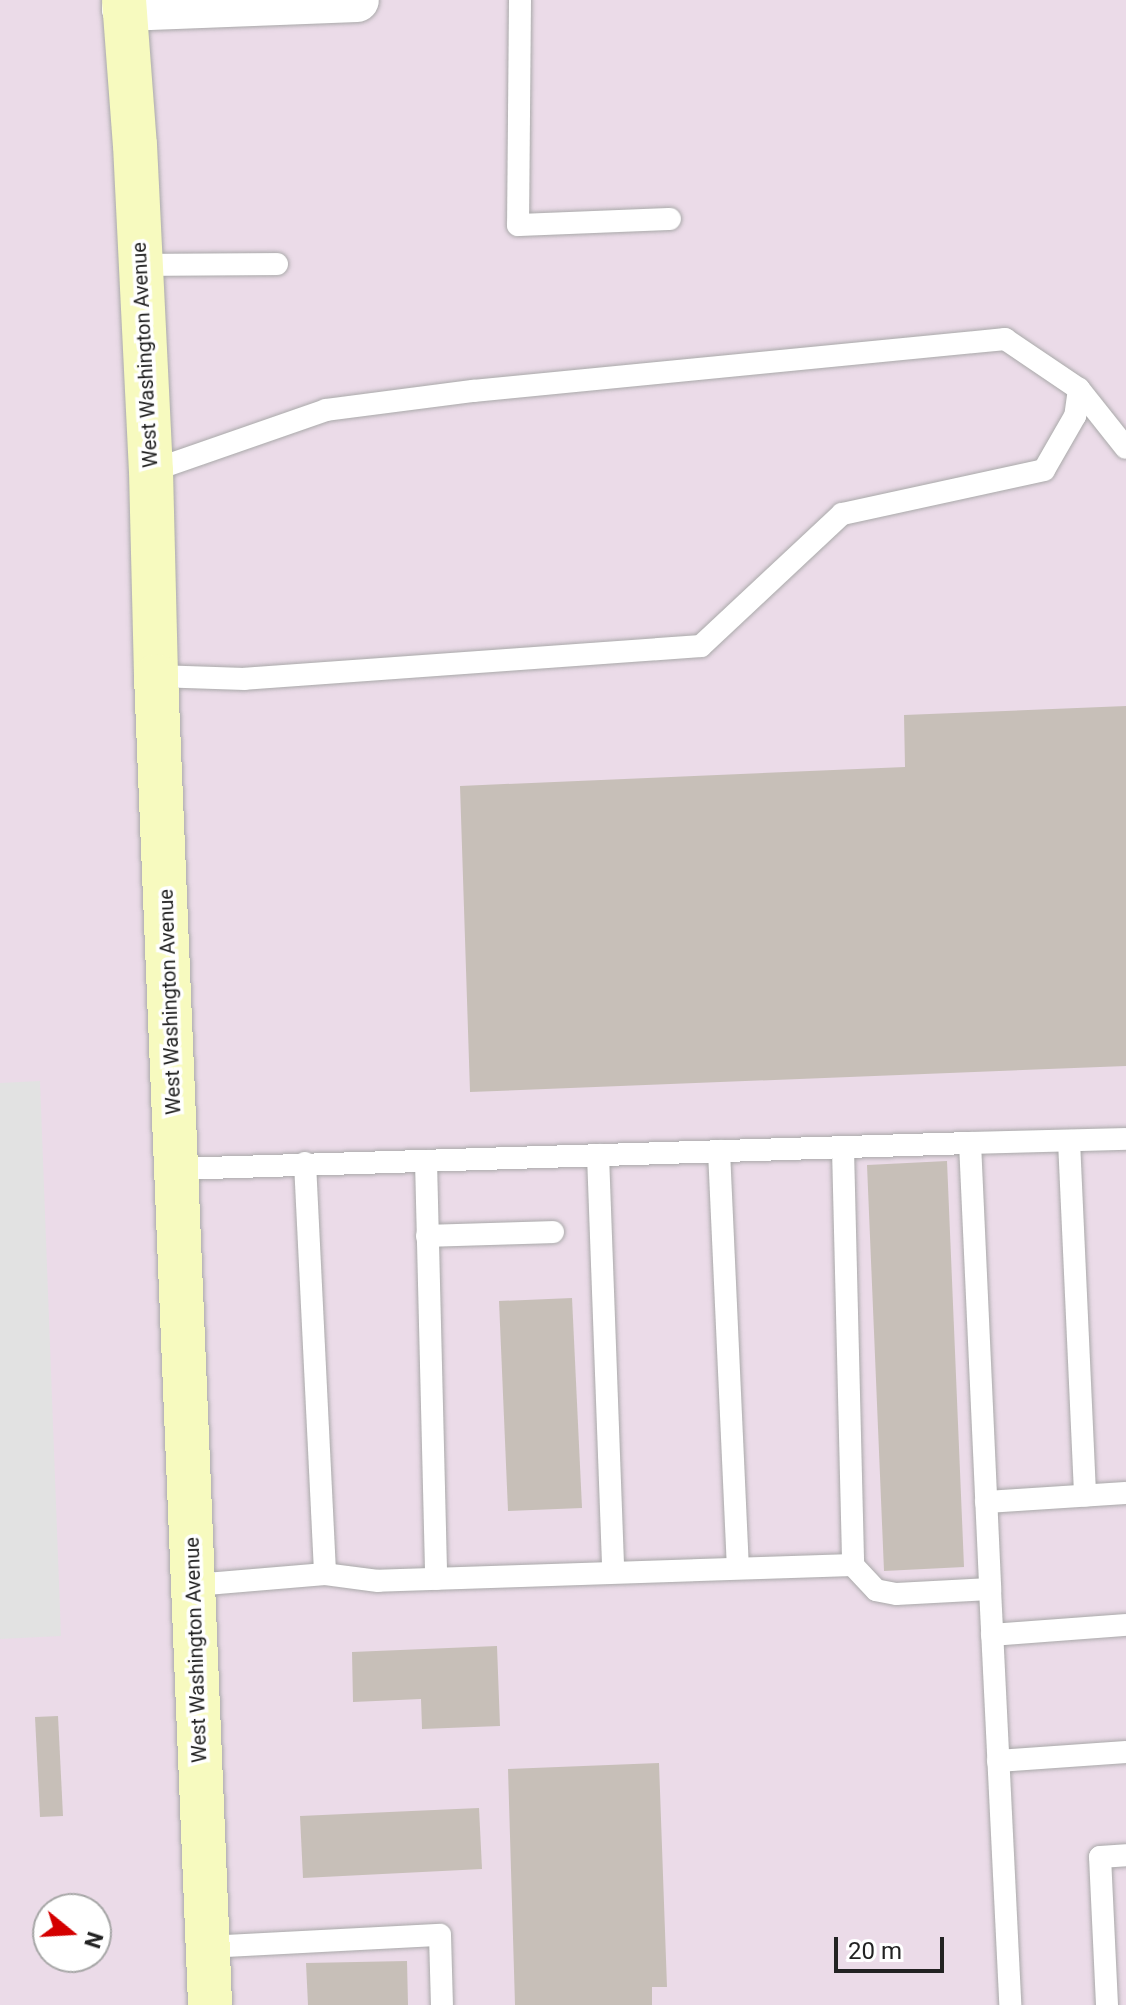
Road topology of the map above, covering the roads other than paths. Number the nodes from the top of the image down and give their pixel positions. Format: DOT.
graph roads {
  1 [pos="357,0"];
  2 [pos="520,0"];
  3 [pos="123,2"];
  4 [pos="670,219"];
  5 [pos="277,264"];
  6 [pos="141,265"];
  7 [pos="1079,389"];
  8 [pos="1126,448"];
  9 [pos="151,471"];
  10 [pos="156,676"];
  11 [pos="1126,1139"];
  12 [pos="1069,1141"];
  13 [pos="970,1143"];
  14 [pos="843,1149"];
  15 [pos="719,1151"];
  16 [pos="598,1155"];
  17 [pos="426,1161"];
  18 [pos="305,1163"];
  19 [pos="177,1169"];
  20 [pos="553,1232"];
  21 [pos="427,1236"];
  22 [pos="1126,1493"];
  23 [pos="1085,1496"];
  24 [pos="986,1502"];
  25 [pos="853,1565"];
  26 [pos="738,1566"];
  27 [pos="613,1572"];
  28 [pos="325,1574"];
  29 [pos="436,1579"];
  30 [pos="194,1585"];
  31 [pos="990,1589"];
  32 [pos="1126,1625"];
  33 [pos="992,1635"];
  34 [pos="1126,1752"];
  35 [pos="998,1761"];
  36 [pos="1126,1855"];
  37 [pos="208,1947"];
  38 [pos="210,2005"];
  39 [pos="442,2005"];
  40 [pos="1010,2005"];
  41 [pos="1107,2005"];
  1 -- 3 [label="street"];
  2 -- 4 [label="lane"];
  3 -- 6 [label="main road, West Washington Avenue"];
  5 -- 6 [label="lane"];
  6 -- 9 [label="main road, West Washington Avenue"];
  7 -- 8 [label="lane"];
  7 -- 9 [label="lane"];
  7 -- 10 [label="lane"];
  9 -- 10 [label="main road, West Washington Avenue"];
  10 -- 19 [label="main road, West Washington Avenue"];
  11 -- 12 [label="lane"];
  12 -- 13 [label="lane"];
  12 -- 23 [label="lane"];
  13 -- 14 [label="lane"];
  13 -- 24 [label="lane"];
  14 -- 15 [label="lane"];
  14 -- 25 [label="lane"];
  15 -- 16 [label="lane"];
  15 -- 26 [label="lane"];
  16 -- 17 [label="lane"];
  16 -- 27 [label="lane"];
  17 -- 18 [label="lane"];
  17 -- 21 [label="lane"];
  18 -- 19 [label="lane"];
  18 -- 28 [label="lane"];
  19 -- 30 [label="main road, West Washington Avenue"];
  20 -- 21 [label="lane"];
  21 -- 29 [label="lane"];
  22 -- 23 [label="lane"];
  23 -- 24 [label="lane"];
  24 -- 31 [label="lane"];
  25 -- 26 [label="lane"];
  25 -- 31 [label="lane"];
  26 -- 27 [label="lane"];
  27 -- 29 [label="lane"];
  28 -- 29 [label="lane"];
  28 -- 30 [label="lane"];
  30 -- 37 [label="main road, West Washington Avenue"];
  31 -- 33 [label="lane"];
  32 -- 33 [label="lane"];
  33 -- 35 [label="lane"];
  34 -- 35 [label="lane"];
  35 -- 40 [label="lane"];
  36 -- 41 [label="lane"];
  37 -- 38 [label="main road, West Washington Avenue"];
  37 -- 39 [label="lane"];
}
